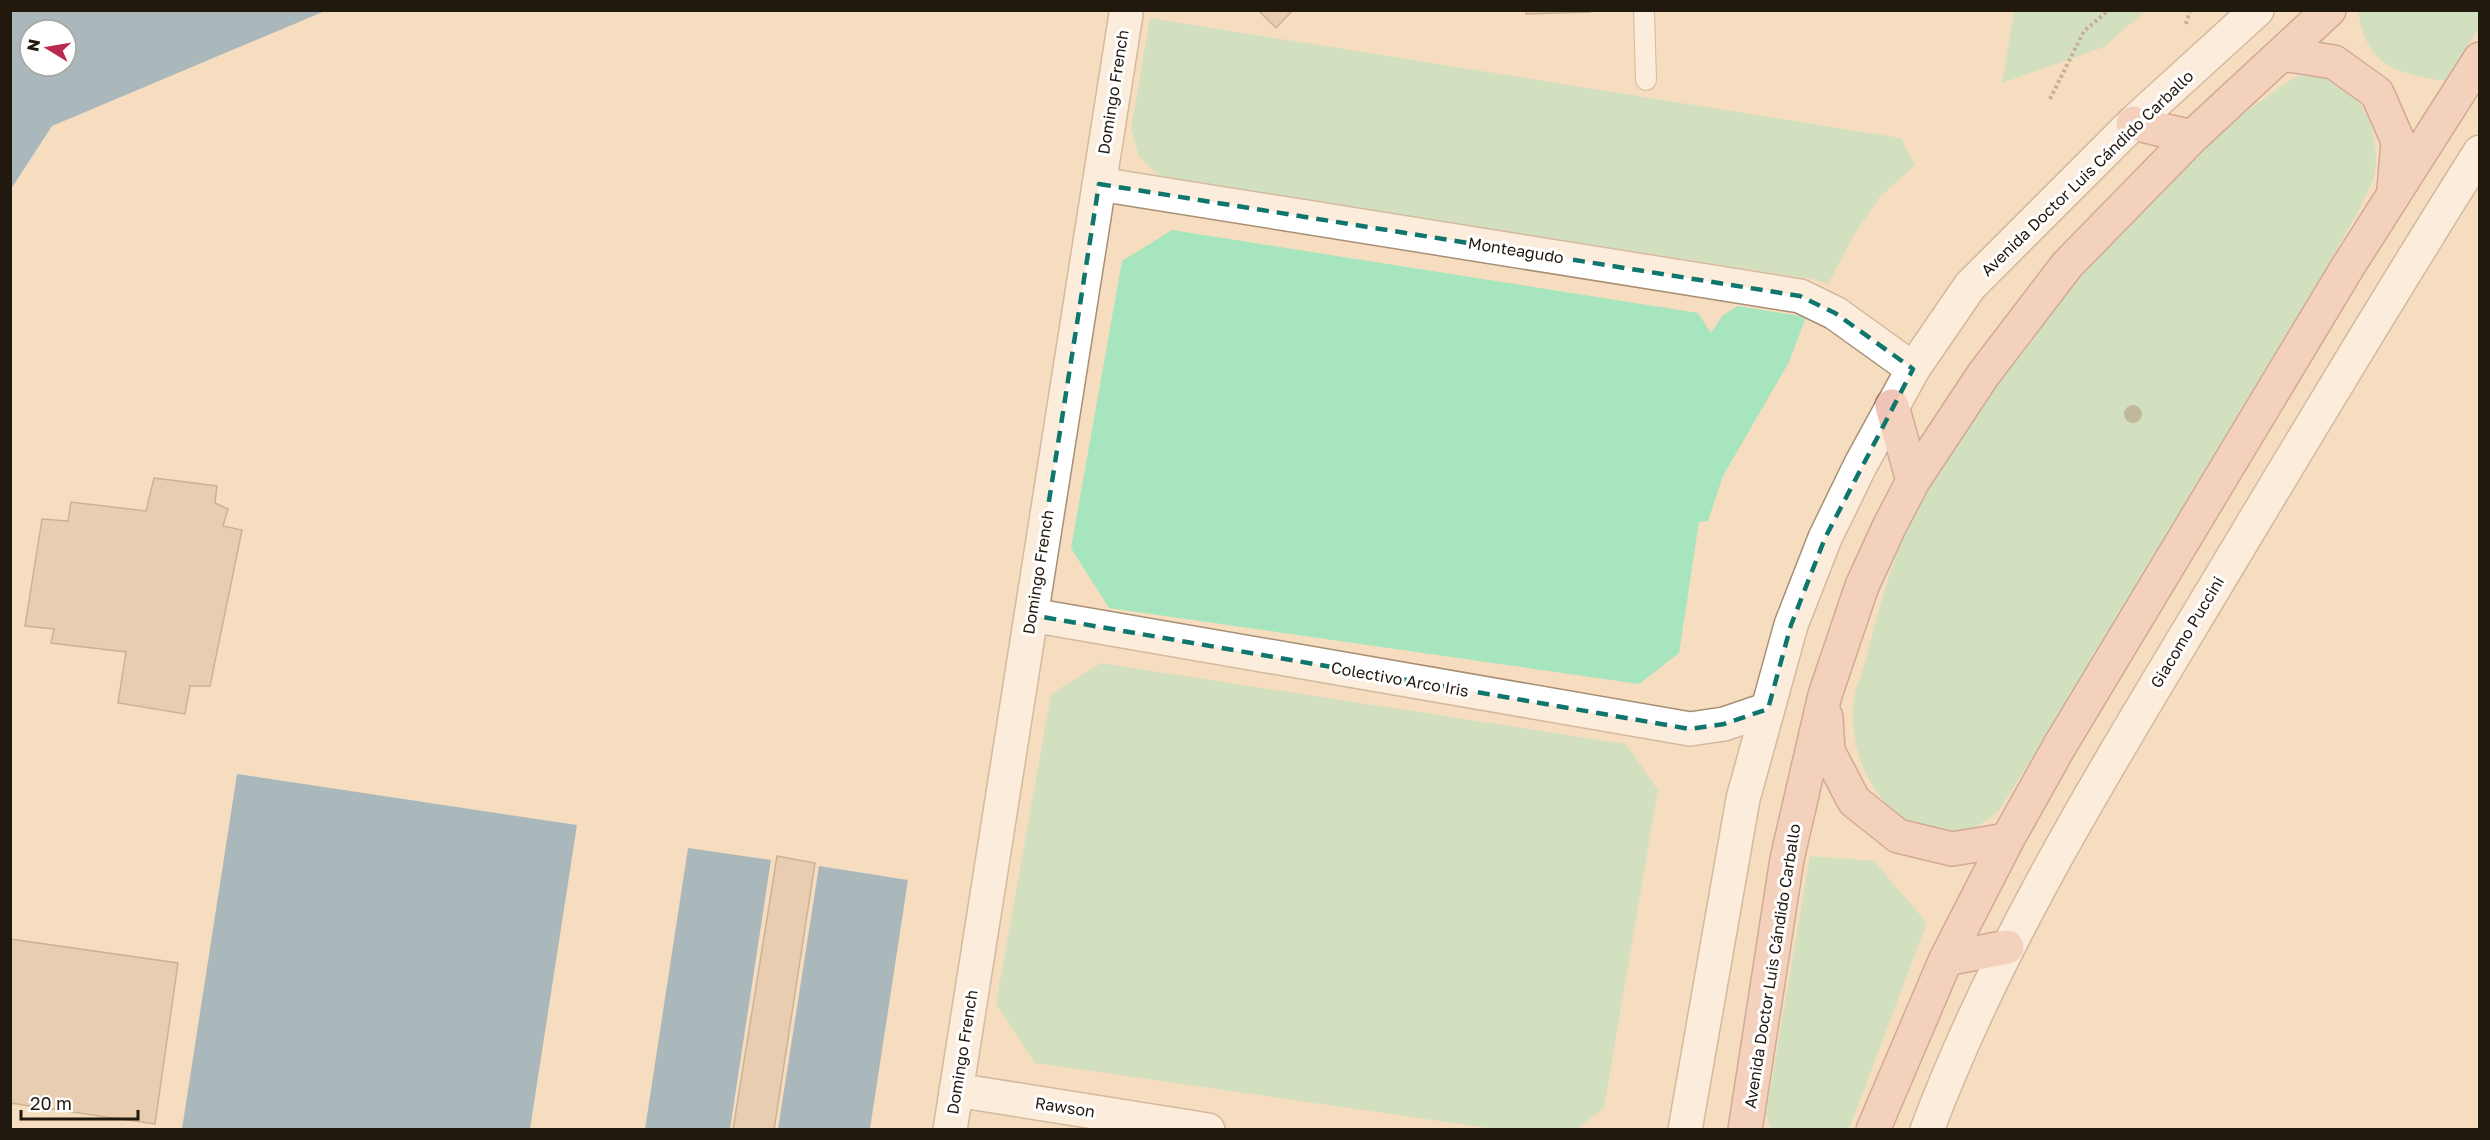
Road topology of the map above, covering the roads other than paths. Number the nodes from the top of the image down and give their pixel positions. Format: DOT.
graph roads {
  1 [pos="1644,10"];
  2 [pos="2258,10"];
  3 [pos="2329,10"];
  4 [pos="1126,14"];
  5 [pos="2282,54"];
  6 [pos="2480,59"];
  7 [pos="1646,80"];
  8 [pos="2133,123"];
  9 [pos="2192,137"];
  10 [pos="2480,152"];
  11 [pos="1099,184"];
  12 [pos="2394,194"];
  13 [pos="1913,369"];
  14 [pos="1892,406"];
  15 [pos="1913,481"];
  16 [pos="1031,615"];
  17 [pos="1825,694"];
  18 [pos="1768,709"];
  19 [pos="2007,840"];
  20 [pos="2007,947"];
  21 [pos="1946,959"];
  22 [pos="956,1090"];
  23 [pos="950,1130"];
  24 [pos="1208,1130"];
  25 [pos="1685,1130"];
  26 [pos="1745,1130"];
  27 [pos="1874,1130"];
  28 [pos="1927,1130"];
  1 -- 7 [label="lane"];
  2 -- 8 [label="street, Avenida Doctor Luis Cándido Carballo"];
  3 -- 5 [label="main road, Avenida Doctor Luis Cándido Carballo"];
  4 -- 11 [label="street, Domingo French"];
  5 -- 9 [label="main road, Avenida Doctor Luis Cándido Carballo"];
  5 -- 12 [label="main road"];
  6 -- 12 [label="main road"];
  8 -- 9 [label="main road"];
  8 -- 13 [label="street, Avenida Doctor Luis Cándido Carballo"];
  9 -- 15 [label="main road, Avenida Doctor Luis Cándido Carballo"];
  10 -- 20 [label="street, Giacomo Puccini"];
  11 -- 13 [label="street, Monteagudo"];
  11 -- 16 [label="street, Domingo French"];
  12 -- 19 [label="main road"];
  13 -- 14 [label="street, Avenida Doctor Luis Cándido Carballo"];
  14 -- 15 [label="main road"];
  14 -- 18 [label="street, Avenida Doctor Luis Cándido Carballo"];
  15 -- 17 [label="main road, Avenida Doctor Luis Cándido Carballo"];
  16 -- 18 [label="street, Colectivo Arco Iris"];
  16 -- 22 [label="street, Domingo French"];
  17 -- 19 [label="main road"];
  17 -- 26 [label="main road, Avenida Doctor Luis Cándido Carballo"];
  18 -- 25 [label="street, Avenida Doctor Luis Cándido Carballo"];
  19 -- 21 [label="main road"];
  20 -- 21 [label="main road"];
  20 -- 28 [label="street, Giacomo Puccini"];
  21 -- 27 [label="main road"];
  22 -- 23 [label="street, Domingo French"];
  22 -- 24 [label="street, Rawson"];
}
